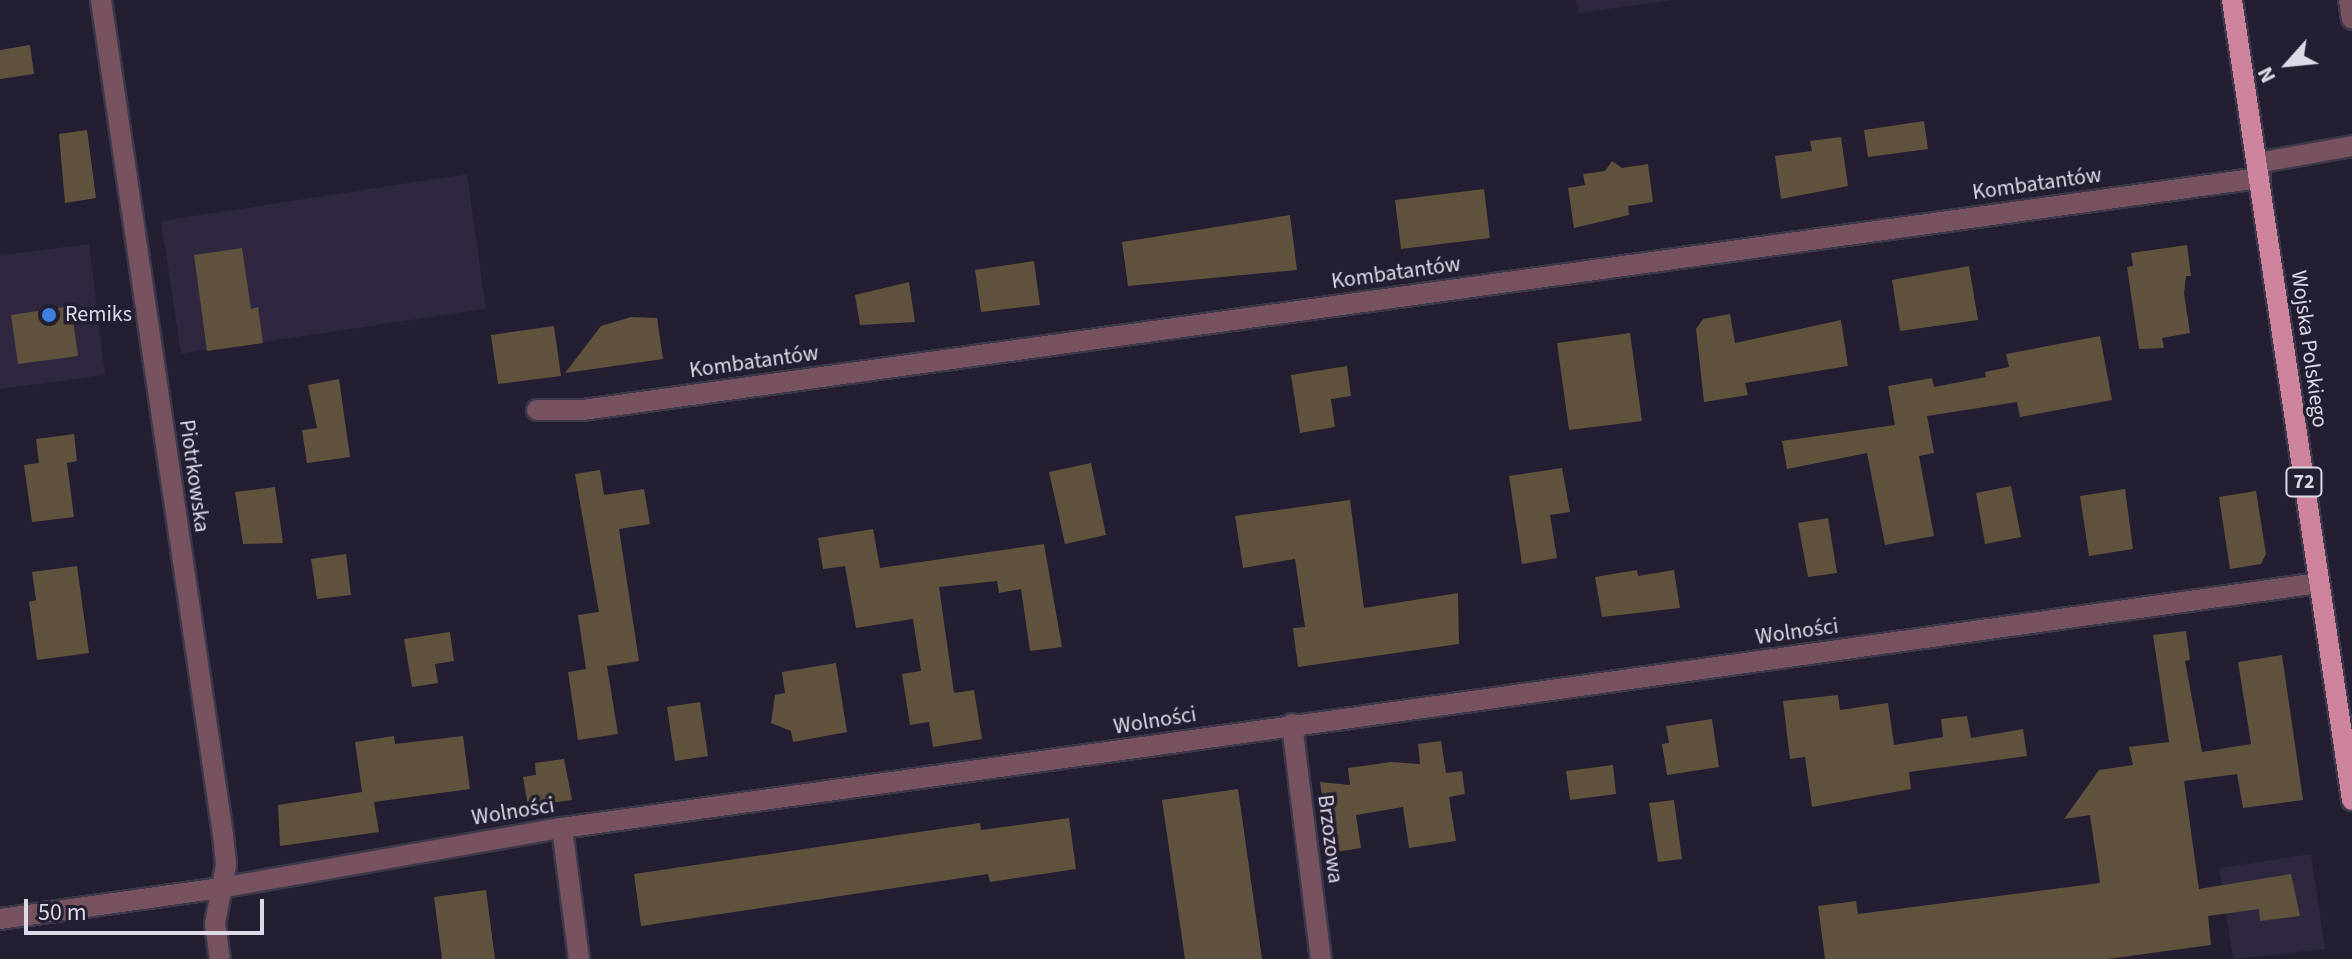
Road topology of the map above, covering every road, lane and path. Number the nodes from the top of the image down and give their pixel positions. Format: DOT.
graph roads {
  1 [pos="101,0"];
  2 [pos="2232,0"];
  3 [pos="2349,0"];
  4 [pos="2352,19"];
  5 [pos="2352,146"];
  6 [pos="2259,170"];
  7 [pos="537,410"];
  8 [pos="2319,583"];
  9 [pos="1292,724"];
  10 [pos="2352,800"];
  11 [pos="562,828"];
  12 [pos="220,888"];
  13 [pos="0,919"];
  14 [pos="220,959"];
  15 [pos="579,959"];
  16 [pos="1321,959"];
  1 -- 12 [label="street, Piotrkowska"];
  2 -- 6 [label="main road, Wojska Polskiego / 72"];
  3 -- 4 [label="street"];
  5 -- 6 [label="street, Kombatantów"];
  6 -- 7 [label="street, Kombatantów"];
  6 -- 8 [label="main road, Wojska Polskiego / 72"];
  8 -- 9 [label="street, Wolności"];
  8 -- 10 [label="main road, Wojska Polskiego / 72"];
  9 -- 11 [label="street, Wolności"];
  9 -- 16 [label="street, Brzozowa"];
  11 -- 12 [label="street, Wolności"];
  11 -- 15 [label="street"];
  12 -- 13 [label="street, Wolności"];
  12 -- 14 [label="street, Piotrkowska"];
}
